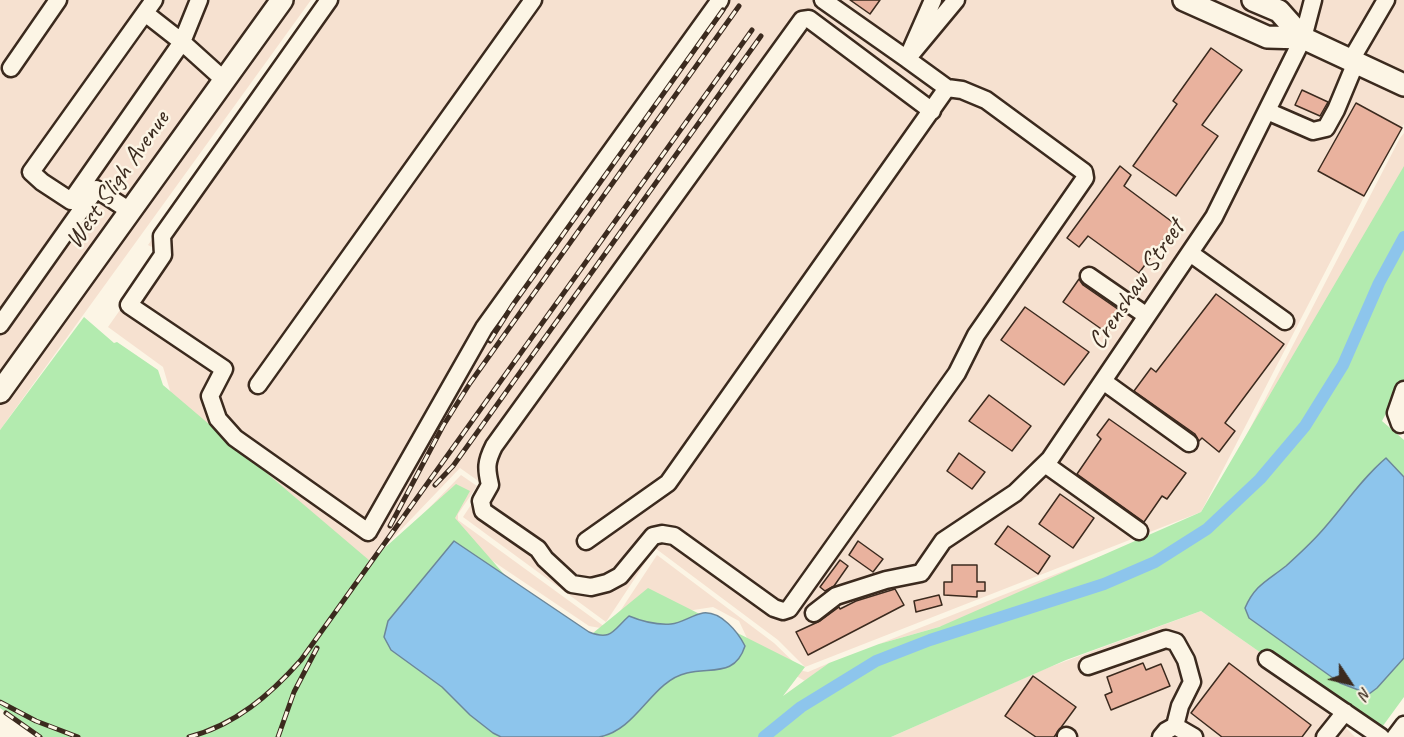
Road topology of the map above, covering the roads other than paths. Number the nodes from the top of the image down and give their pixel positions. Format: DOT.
graph roads {
  1 [pos="58,0"];
  2 [pos="199,0"];
  3 [pos="282,0"];
  4 [pos="329,0"];
  5 [pos="533,0"];
  6 [pos="720,0"];
  7 [pos="824,0"];
  8 [pos="933,0"];
  9 [pos="956,0"];
  10 [pos="1184,0"];
  11 [pos="1253,0"];
  12 [pos="1313,0"];
  13 [pos="1386,0"];
  14 [pos="150,7"];
  15 [pos="1303,38"];
  16 [pos="182,42"];
  17 [pos="907,60"];
  18 [pos="1353,61"];
  19 [pos="10,68"];
  20 [pos="223,80"];
  21 [pos="1404,85"];
  22 [pos="947,88"];
  23 [pos="932,111"];
  24 [pos="1268,111"];
  25 [pos="90,185"];
  26 [pos="130,211"];
  27 [pos="1190,253"];
  28 [pos="1089,276"];
  29 [pos="1147,316"];
  30 [pos="1285,321"];
  31 [pos="0,324"];
  32 [pos="1103,381"];
  33 [pos="258,385"];
  34 [pos="1404,390"];
  35 [pos="0,392"];
  36 [pos="1400,424"];
  37 [pos="1189,443"];
  38 [pos="1045,464"];
  39 [pos="1139,531"];
  40 [pos="586,541"];
  41 [pos="814,613"];
  42 [pos="1267,659"];
  43 [pos="1088,666"];
  44 [pos="1345,712"];
  45 [pos="1175,726"];
  46 [pos="1396,734"];
  47 [pos="1161,737"];
  48 [pos="1194,737"];
  49 [pos="1325,737"];
  1 -- 19 [label="street"];
  2 -- 16 [label="street"];
  3 -- 20 [label="main road, West Sligh Avenue"];
  4 -- 6 [label="street"];
  5 -- 33 [label="street"];
  7 -- 17 [label="street"];
  8 -- 17 [label="street"];
  9 -- 17 [label="street"];
  10 -- 15 [label="main road"];
  11 -- 15 [label="main road"];
  12 -- 15 [label="street, Crenshaw Street"];
  13 -- 18 [label="street"];
  14 -- 16 [label="street"];
  14 -- 25 [label="street"];
  15 -- 18 [label="main road"];
  15 -- 24 [label="street, Crenshaw Street"];
  16 -- 20 [label="street"];
  16 -- 25 [label="street"];
  17 -- 22 [label="street"];
  18 -- 21 [label="main road"];
  18 -- 24 [label="street"];
  20 -- 26 [label="main road, West Sligh Avenue"];
  22 -- 23 [label="street"];
  22 -- 23 [label="street"];
  23 -- 40 [label="street"];
  24 -- 27 [label="street, Crenshaw Street"];
  25 -- 26 [label="street"];
  25 -- 31 [label="street"];
  26 -- 35 [label="main road, West Sligh Avenue"];
  27 -- 29 [label="street, Crenshaw Street"];
  27 -- 30 [label="street"];
  28 -- 29 [label="street"];
  29 -- 32 [label="street, Crenshaw Street"];
  32 -- 37 [label="street"];
  32 -- 38 [label="street, Crenshaw Street"];
  34 -- 36 [label="street"];
  38 -- 39 [label="street"];
  38 -- 41 [label="street, Crenshaw Street"];
  42 -- 44 [label="street"];
  43 -- 45 [label="street"];
  44 -- 46 [label="street"];
  44 -- 49 [label="street"];
  45 -- 47 [label="street"];
  45 -- 48 [label="street"];
}
